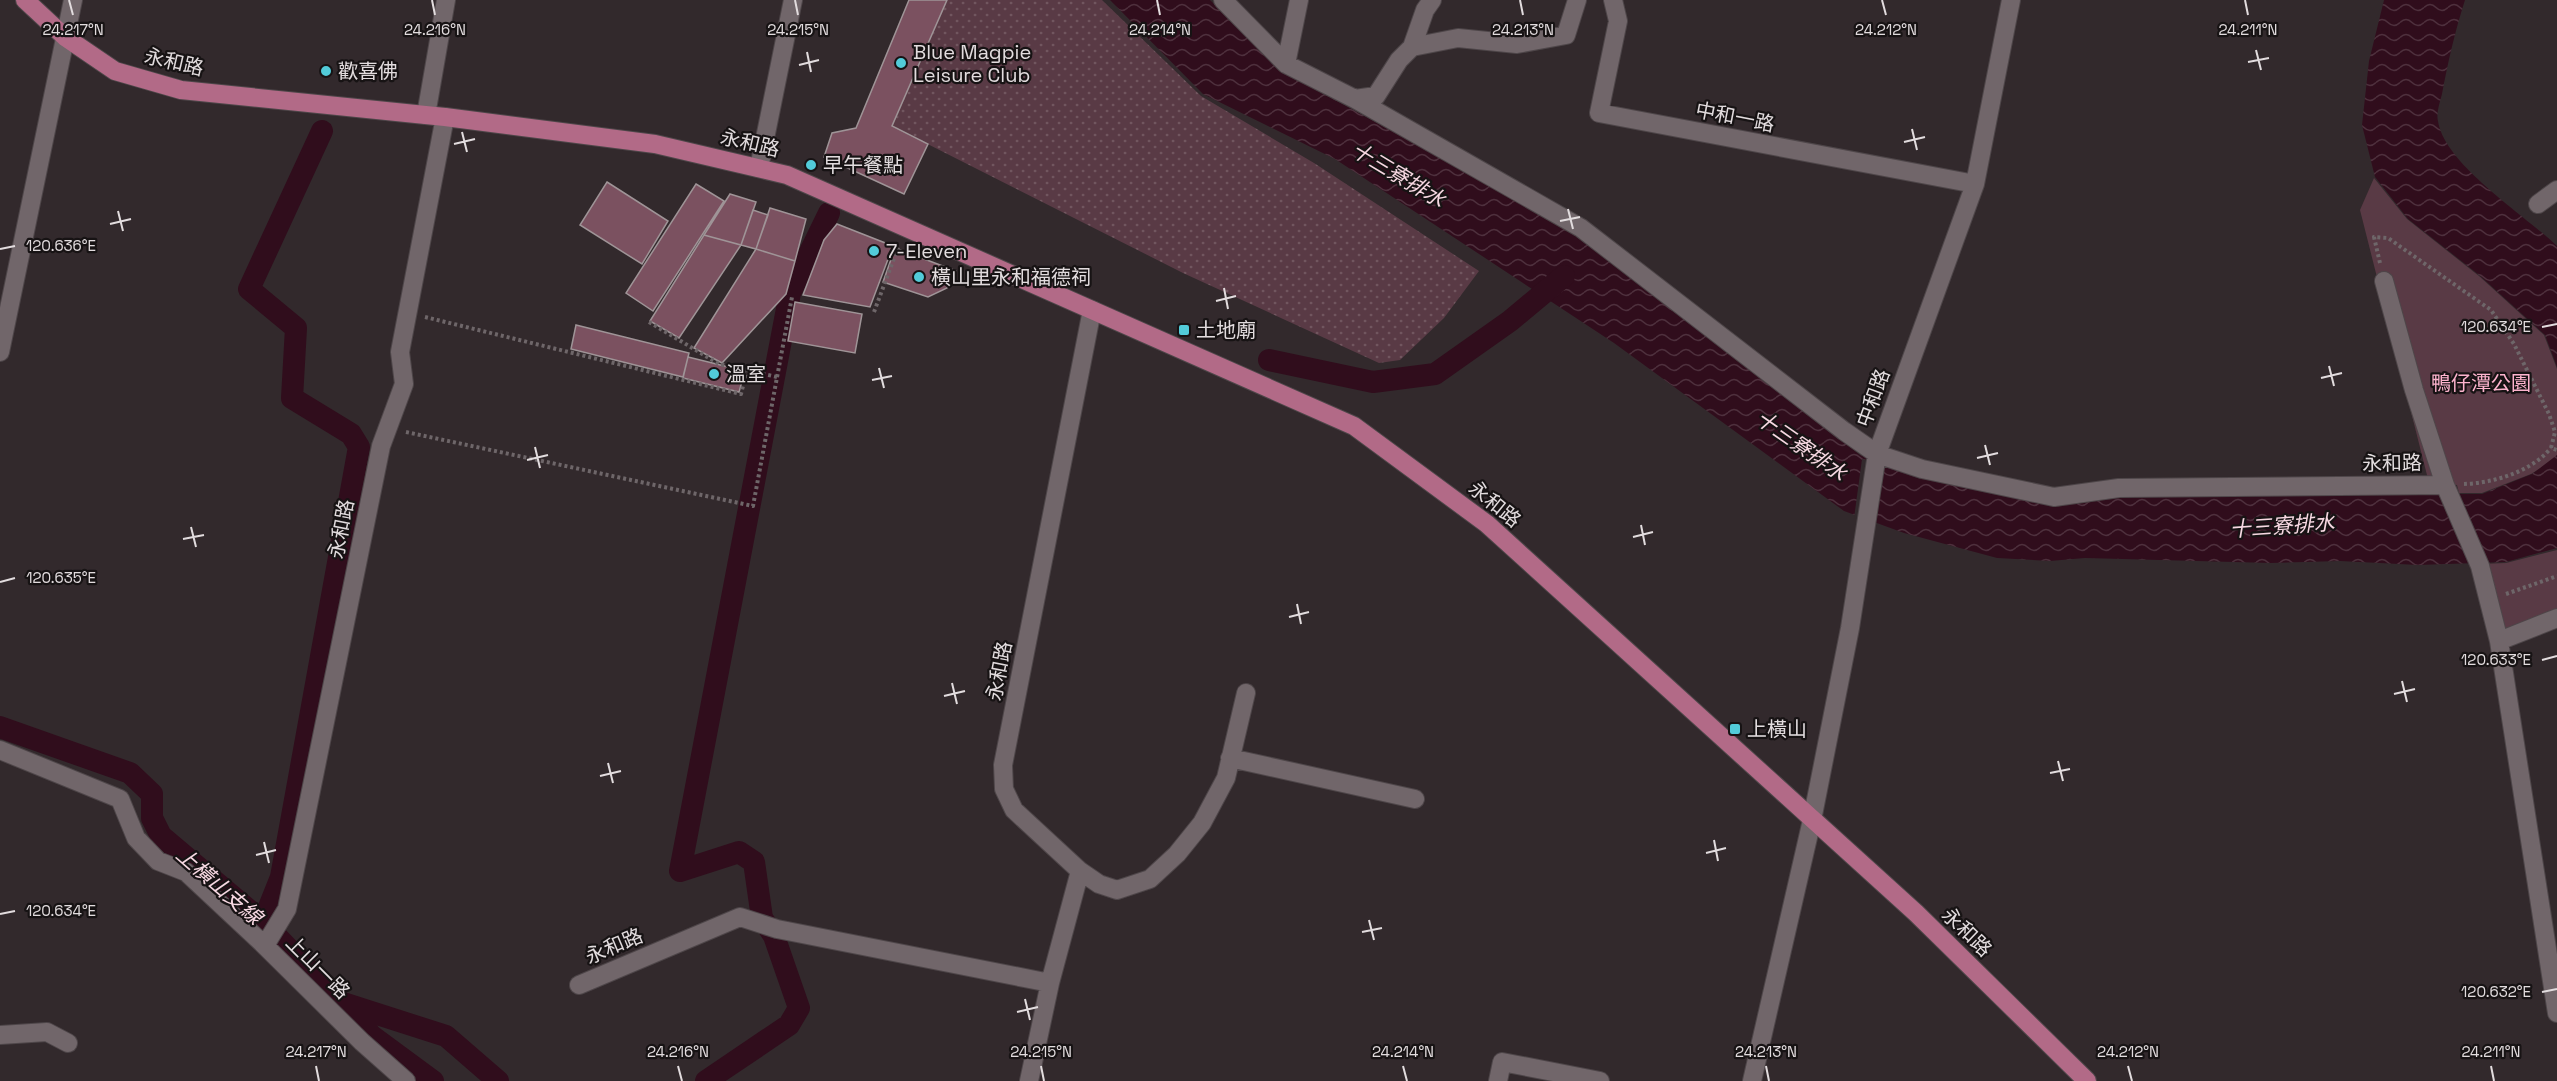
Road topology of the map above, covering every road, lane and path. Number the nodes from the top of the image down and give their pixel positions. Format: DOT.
graph roads {
  1 [pos="25,0"];
  2 [pos="73,0"];
  3 [pos="446,0"];
  4 [pos="793,0"];
  5 [pos="1223,0"];
  6 [pos="1299,0"];
  7 [pos="1432,0"];
  8 [pos="1577,0"];
  9 [pos="1613,0"];
  10 [pos="2011,0"];
  11 [pos="65,37"];
  12 [pos="1412,47"];
  13 [pos="1286,64"];
  14 [pos="1355,99"];
  15 [pos="426,115"];
  16 [pos="445,117"];
  17 [pos="759,168"];
  18 [pos="1975,184"];
  19 [pos="2557,190"];
  20 [pos="2538,204"];
  21 [pos="905,227"];
  22 [pos="2384,281"];
  23 [pos="792,297"];
  24 [pos="1092,310"];
  25 [pos="874,312"];
  26 [pos="407,313"];
  27 [pos="649,322"];
  28 [pos="0,352"];
  29 [pos="747,370"];
  30 [pos="777,377"];
  31 [pos="387,428"];
  32 [pos="2553,449"];
  33 [pos="1876,458"];
  34 [pos="2445,485"];
  35 [pos="2557,576"];
  36 [pos="2489,600"];
  37 [pos="2557,618"];
  38 [pos="2499,641"];
  39 [pos="1246,693"];
  40 [pos="0,750"];
  41 [pos="1230,758"];
  42 [pos="1415,799"];
  43 [pos="1812,820"];
  44 [pos="1080,871"];
  45 [pos="265,941"];
  46 [pos="1050,983"];
  47 [pos="579,985"];
  48 [pos="2557,1013"];
  49 [pos="0,1035"];
  50 [pos="68,1043"];
  51 [pos="406,1081"];
  52 [pos="1029,1081"];
  53 [pos="1498,1081"];
  54 [pos="1600,1081"];
  55 [pos="1752,1081"];
  56 [pos="2087,1081"];
  1 -- 11 [label="main road, 永和路"];
  2 -- 11 [label="street"];
  3 -- 15 [label="street"];
  4 -- 17 [label="street"];
  5 -- 13 [label="street, 永和路"];
  6 -- 13 [label="street"];
  7 -- 12 [label="street"];
  8 -- 12 [label="street"];
  9 -- 18 [label="street, 中和一路"];
  10 -- 18 [label="street, 中和路"];
  11 -- 15 [label="main road, 永和路"];
  11 -- 28 [label="street"];
  12 -- 14 [label="street"];
  13 -- 14 [label="street, 永和路"];
  14 -- 33 [label="street, 永和路"];
  15 -- 16 [label="main road, 永和路"];
  16 -- 17 [label="main road, 永和路"];
  16 -- 26 [label="street, 永和路"];
  17 -- 21 [label="main road, 永和路"];
  18 -- 33 [label="street, 中和路"];
  19 -- 20 [label="street"];
  21 -- 24 [label="main road, 永和路"];
  21 -- 25 [label="path"];
  22 -- 32 [label="path"];
  22 -- 34 [label="street"];
  23 -- 30 [label="path"];
  24 -- 43 [label="main road, 永和路"];
  24 -- 44 [label="street, 永和路"];
  26 -- 29 [label="path"];
  26 -- 31 [label="street, 永和路"];
  27 -- 29 [label="path"];
  29 -- 30 [label="path"];
  30 -- 31 [label="path"];
  31 -- 45 [label="street, 永和路"];
  32 -- 34 [label="path"];
  33 -- 34 [label="street, 永和路"];
  33 -- 43 [label="street, 中和路"];
  34 -- 36 [label="street, 永和路"];
  35 -- 36 [label="path"];
  36 -- 38 [label="street, 永和路"];
  37 -- 38 [label="street"];
  38 -- 48 [label="street, 永和路"];
  39 -- 41 [label="street, 永和路"];
  40 -- 45 [label="street, 上山一路"];
  41 -- 42 [label="street"];
  41 -- 44 [label="street, 永和路"];
  43 -- 55 [label="street"];
  43 -- 56 [label="main road, 永和路"];
  44 -- 46 [label="street"];
  45 -- 51 [label="street, 上山一路"];
  46 -- 47 [label="street, 永和路"];
  46 -- 52 [label="street"];
  49 -- 50 [label="street"];
  53 -- 54 [label="street"];
}
